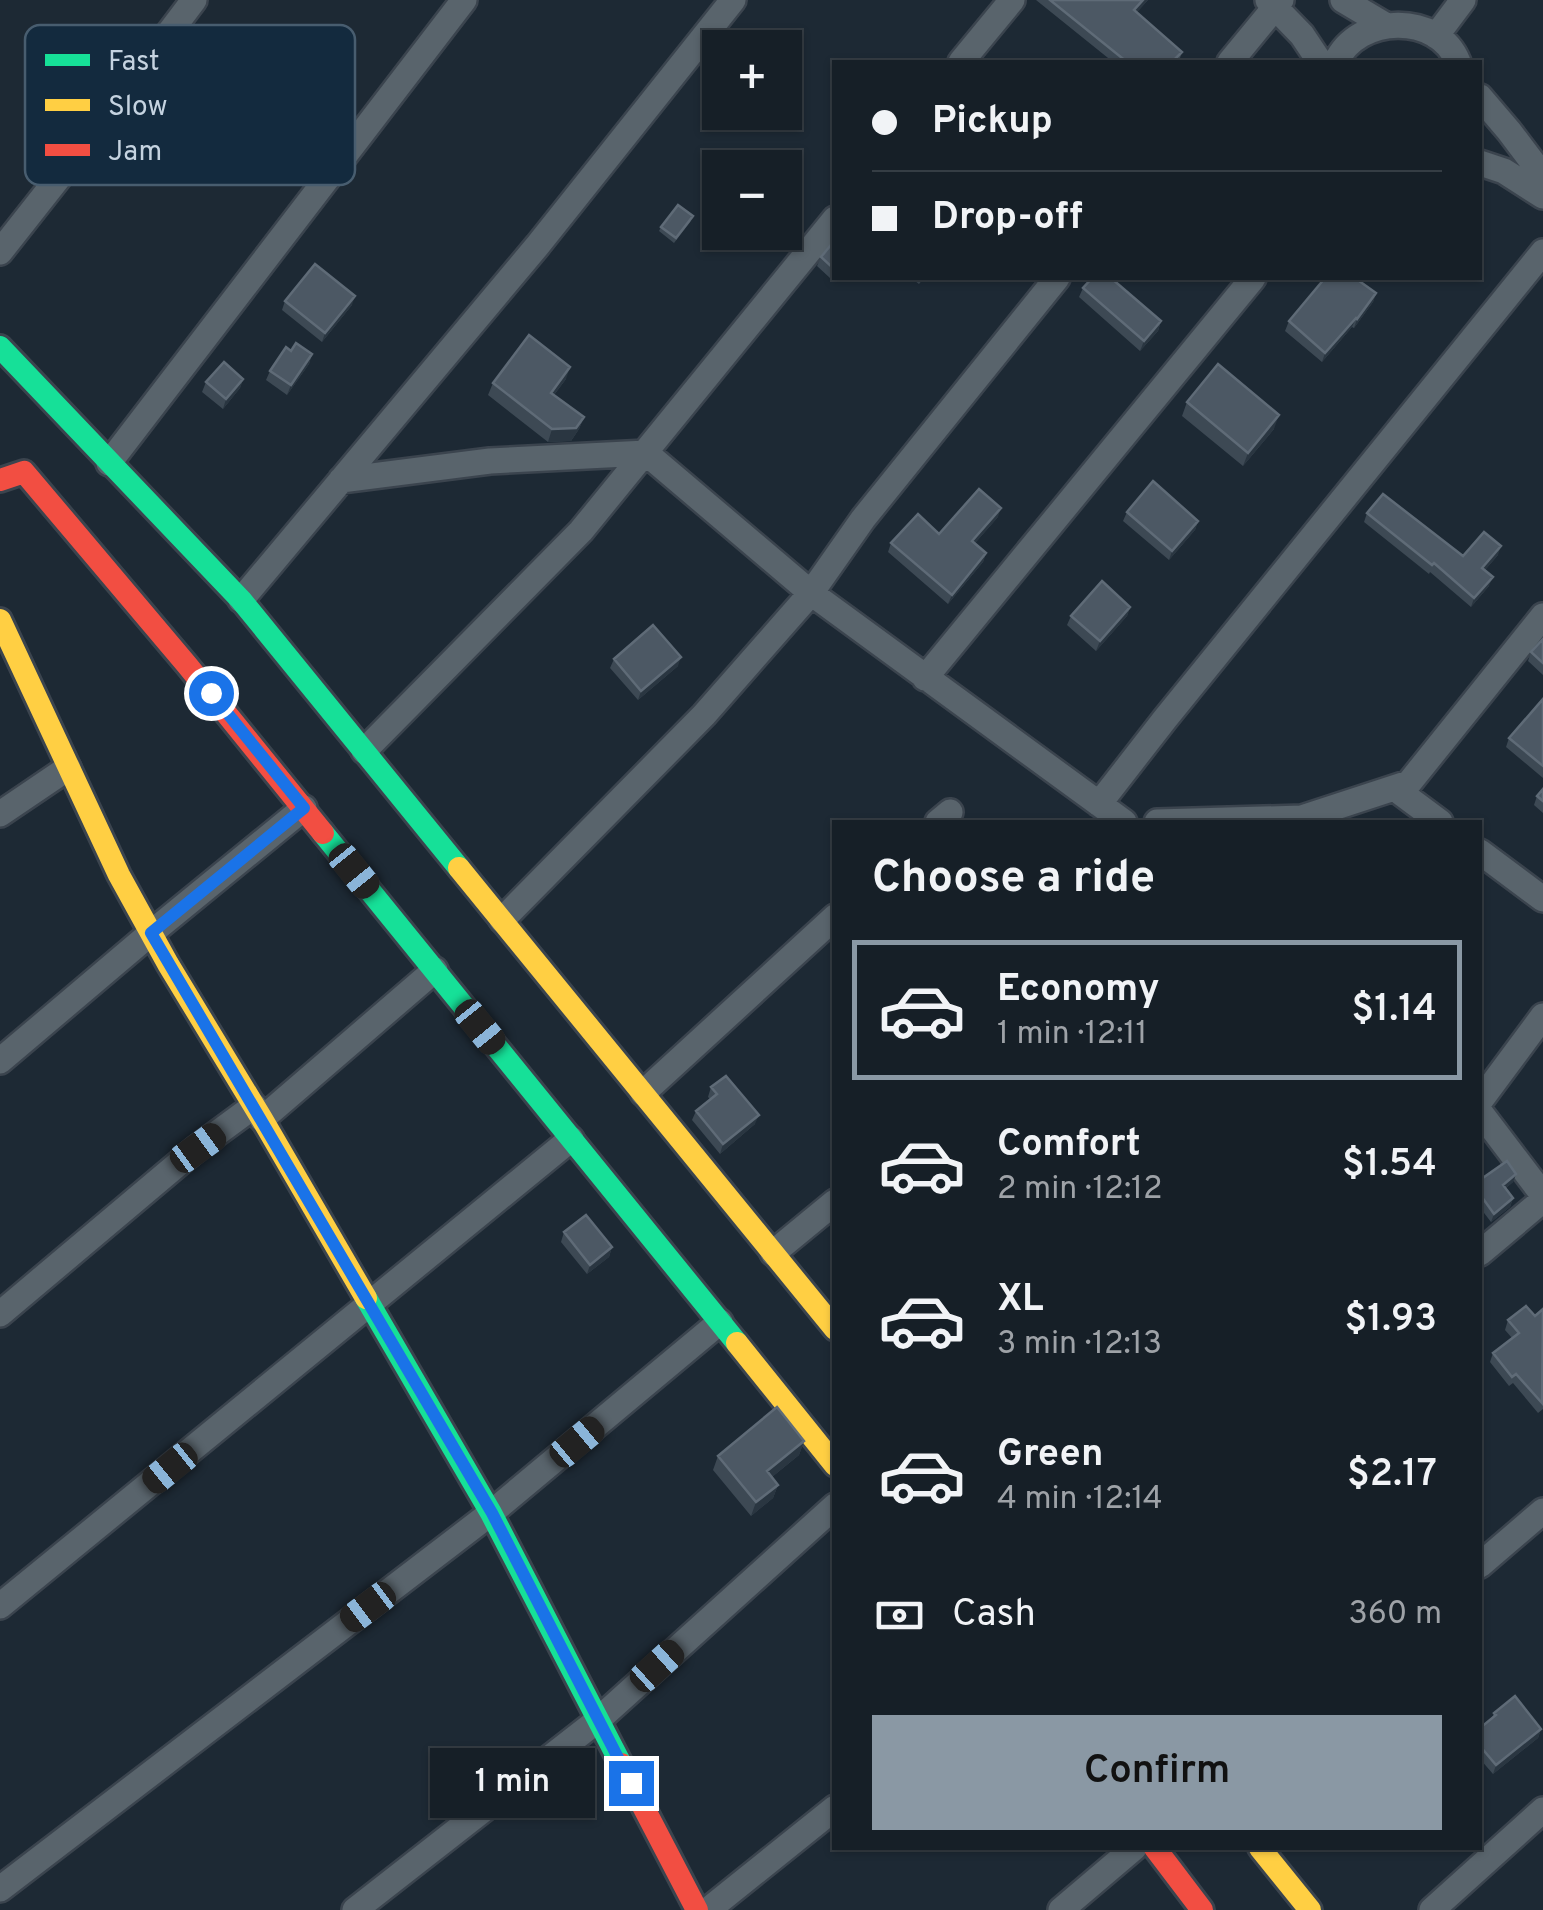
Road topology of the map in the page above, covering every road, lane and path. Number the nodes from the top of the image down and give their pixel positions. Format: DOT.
graph roads {
  1 [pos="194,0"];
  2 [pos="464,0"];
  3 [pos="733,0"];
  4 [pos="1012,0"];
  5 [pos="1342,0"];
  6 [pos="1463,0"];
  7 [pos="1274,2"];
  8 [pos="175,25"];
  9 [pos="1385,25"];
  10 [pos="1436,36"];
  11 [pos="963,60"];
  12 [pos="1231,60"];
  13 [pos="1319,60"];
  14 [pos="1337,60"];
  15 [pos="1457,60"];
  16 [pos="1482,99"];
  17 [pos="355,142"];
  18 [pos="1482,164"];
  19 [pos="1543,176"];
  20 [pos="52,185"];
  21 [pos="322,185"];
  22 [pos="1543,196"];
  23 [pos="832,223"];
  24 [pos="0,252"];
  25 [pos="1543,252"];
  26 [pos="1055,280"];
  27 [pos="1251,280"];
  28 [pos="0,347"];
  29 [pos="646,452"];
  30 [pos="109,462"];
  31 [pos="0,480"];
  32 [pos="342,480"];
  33 [pos="811,593"];
  34 [pos="241,600"];
  35 [pos="1543,616"];
  36 [pos="0,620"];
  37 [pos="925,678"];
  38 [pos="364,751"];
  39 [pos="68,768"];
  40 [pos="1409,783"];
  41 [pos="1100,804"];
  42 [pos="304,808"];
  43 [pos="0,814"];
  44 [pos="1121,820"];
  45 [pos="1230,820"];
  46 [pos="1437,820"];
  47 [pos="1482,853"];
  48 [pos="1543,899"];
  49 [pos="502,920"];
  50 [pos="832,920"];
  51 [pos="151,933"];
  52 [pos="435,970"];
  53 [pos="1543,1016"];
  54 [pos="0,1061"];
  55 [pos="643,1093"];
  56 [pos="1482,1098"];
  57 [pos="258,1113"];
  58 [pos="1482,1115"];
  59 [pos="571,1139"];
  60 [pos="1543,1198"];
  61 [pos="832,1204"];
  62 [pos="1482,1252"];
  63 [pos="772,1253"];
  64 [pos="370,1305"];
  65 [pos="0,1314"];
  66 [pos="720,1322"];
  67 [pos="832,1325"];
  68 [pos="832,1461"];
  69 [pos="832,1509"];
  70 [pos="1543,1511"];
  71 [pos="492,1513"];
  72 [pos="1482,1563"];
  73 [pos="0,1606"];
  74 [pos="598,1720"];
  75 [pos="832,1810"];
  76 [pos="1543,1810"];
  77 [pos="1132,1850"];
  78 [pos="1157,1850"];
  79 [pos="1262,1850"];
  80 [pos="0,1889"];
  81 [pos="355,1910"];
  82 [pos="696,1910"];
  83 [pos="708,1910"];
  84 [pos="1061,1910"];
  85 [pos="1202,1910"];
  86 [pos="1310,1910"];
  87 [pos="1432,1910"];
  1 -- 8 [label="street"];
  2 -- 17 [label="street"];
  3 -- 32 [label="street"];
  4 -- 11 [label="street"];
  5 -- 9 [label="street"];
  6 -- 10 [label="street"];
  7 -- 12 [label="street"];
  7 -- 13 [label="street"];
  9 -- 10 [label="street"];
  9 -- 14 [label="street"];
  10 -- 15 [label="street"];
  16 -- 19 [label="street"];
  18 -- 22 [label="street"];
  20 -- 24 [label="street"];
  21 -- 30 [label="street"];
  23 -- 29 [label="street"];
  25 -- 41 [label="street"];
  26 -- 33 [label="street"];
  27 -- 37 [label="street"];
  28 -- 30 [label="main road"];
  29 -- 32 [label="street"];
  29 -- 33 [label="street"];
  29 -- 38 [label="street"];
  30 -- 34 [label="main road"];
  31 -- 42 [label="main road"];
  32 -- 34 [label="street"];
  33 -- 37 [label="street"];
  33 -- 49 [label="street"];
  34 -- 38 [label="main road"];
  35 -- 40 [label="street"];
  36 -- 39 [label="main road"];
  37 -- 41 [label="street"];
  38 -- 49 [label="main road"];
  39 -- 43 [label="street"];
  39 -- 51 [label="main road"];
  40 -- 45 [label="street"];
  40 -- 46 [label="street"];
  41 -- 44 [label="street"];
  42 -- 51 [label="street"];
  42 -- 52 [label="main road"];
  47 -- 48 [label="street"];
  49 -- 55 [label="main road"];
  50 -- 55 [label="street"];
  51 -- 54 [label="street"];
  51 -- 57 [label="main road"];
  52 -- 57 [label="street"];
  52 -- 59 [label="main road"];
  53 -- 56 [label="street"];
  55 -- 63 [label="main road"];
  57 -- 64 [label="main road"];
  57 -- 65 [label="street"];
  58 -- 60 [label="street"];
  59 -- 64 [label="street"];
  59 -- 66 [label="main road"];
  60 -- 62 [label="street"];
  61 -- 63 [label="street"];
  63 -- 67 [label="main road"];
  64 -- 71 [label="main road"];
  64 -- 73 [label="street"];
  66 -- 68 [label="main road"];
  66 -- 71 [label="street"];
  69 -- 74 [label="street"];
  70 -- 72 [label="street"];
  71 -- 74 [label="main road"];
  71 -- 80 [label="street"];
  74 -- 81 [label="street"];
  74 -- 82 [label="main road"];
  75 -- 83 [label="street"];
  76 -- 87 [label="street"];
  77 -- 84 [label="street"];
  78 -- 85 [label="main road"];
  79 -- 86 [label="main road"];
}
